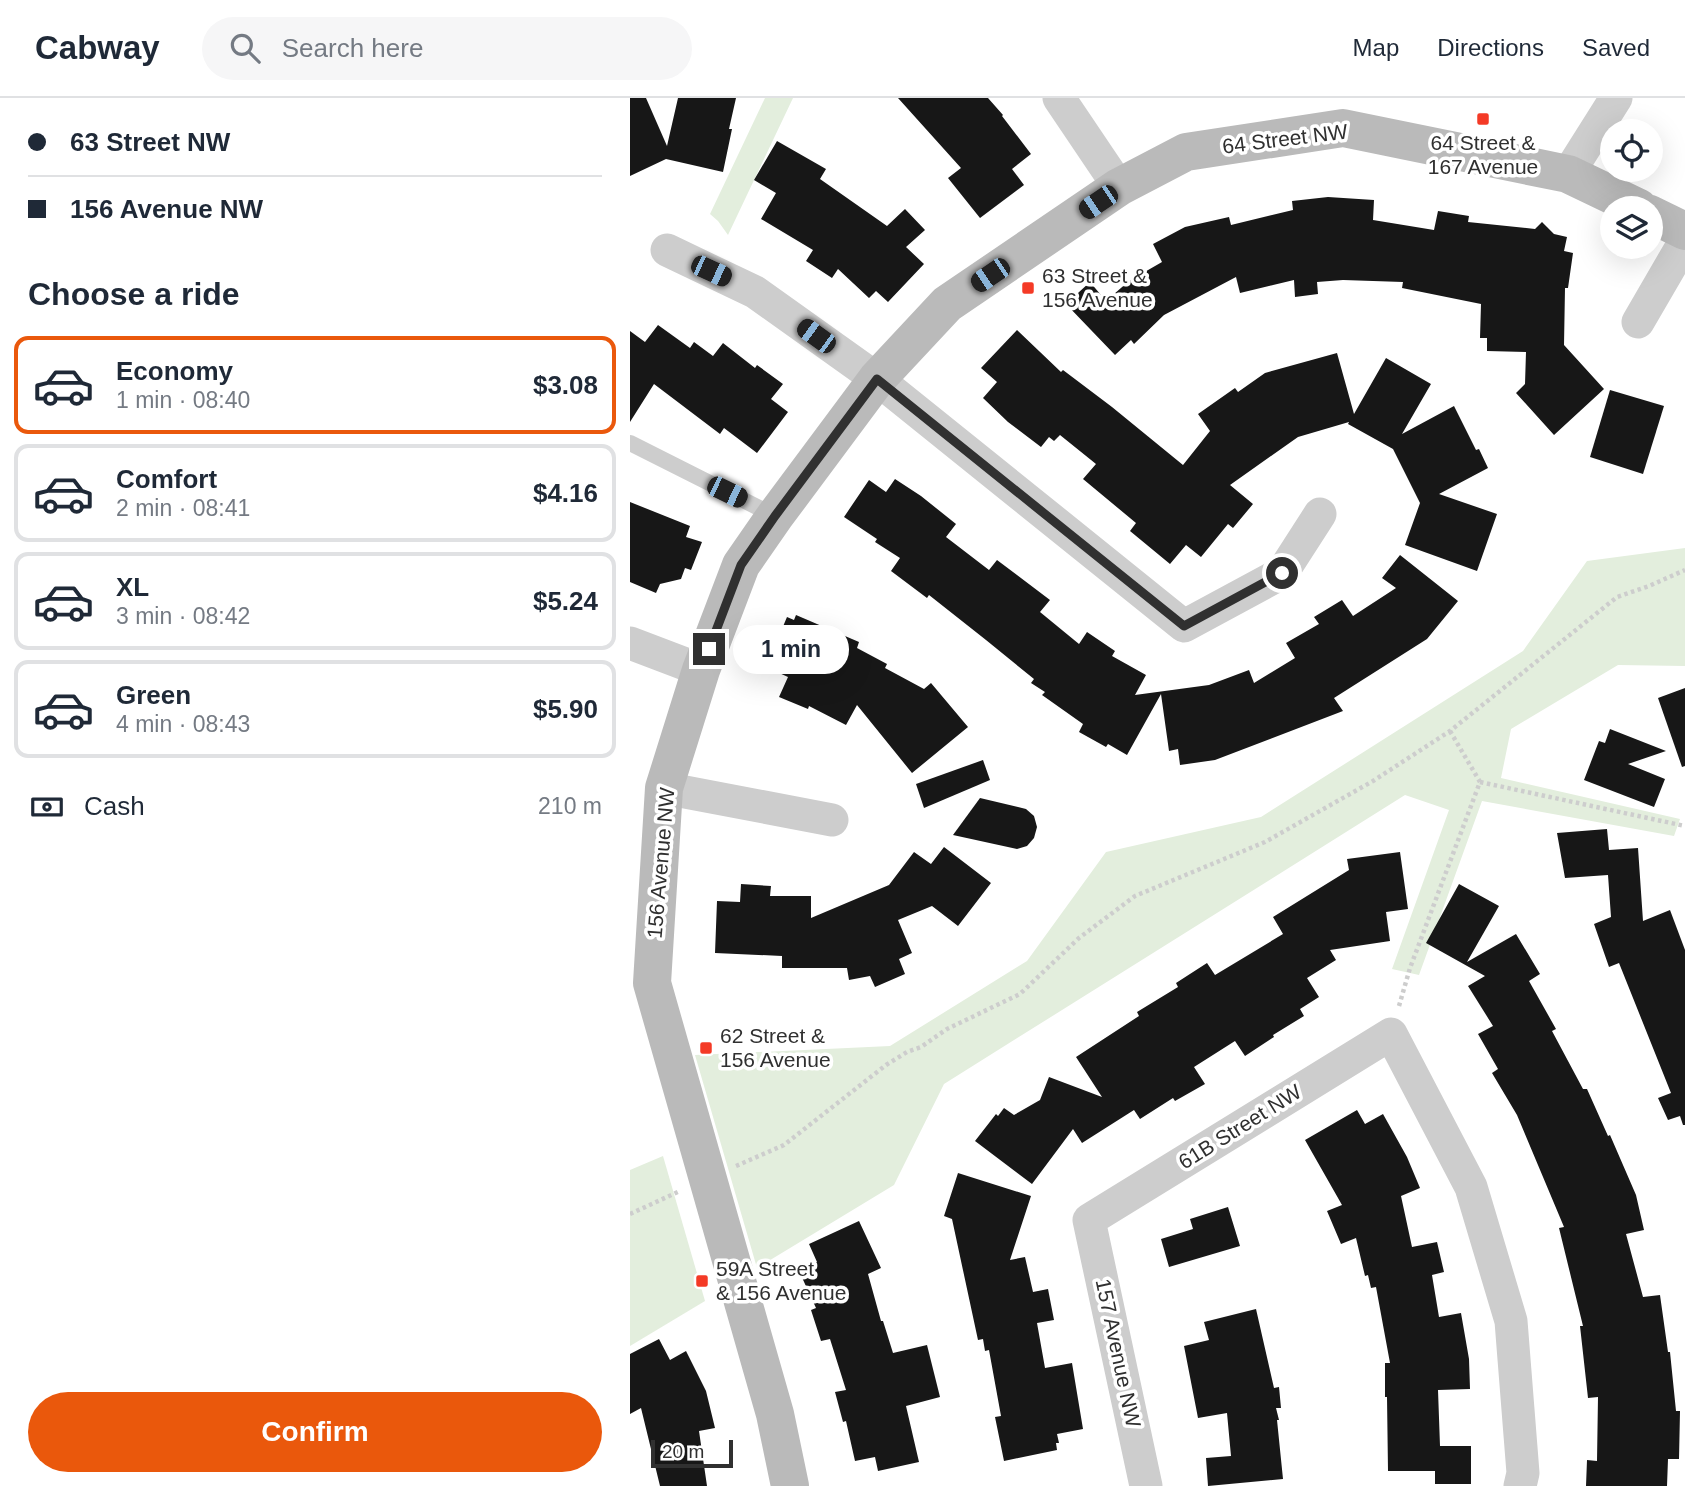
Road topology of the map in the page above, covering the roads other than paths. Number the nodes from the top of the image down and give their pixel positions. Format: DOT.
graph roads {
  1 [pos="1059,98"];
  2 [pos="1616,98"];
  3 [pos="1568,173"];
  4 [pos="1119,187"];
  5 [pos="1615,196"];
  6 [pos="1663,220"];
  7 [pos="1685,230"];
  8 [pos="1685,241"];
  9 [pos="667,250"];
  10 [pos="1637,322"];
  11 [pos="877,379"];
  12 [pos="630,443"];
  13 [pos="1320,514"];
  14 [pos="775,516"];
  15 [pos="630,643"];
  16 [pos="701,670"];
  17 [pos="664,788"];
  18 [pos="832,820"];
  19 [pos="641,983"];
  20 [pos="1089,1220"];
  21 [pos="790,1486"];
  22 [pos="1146,1486"];
  23 [pos="1520,1486"];
  1 -- 4 [label="street"];
  2 -- 3 [label="street"];
  3 -- 4 [label="street, 64 Street NW"];
  3 -- 5 [label="street, 64 Street NW"];
  4 -- 11 [label="street, 156 Avenue NW"];
  6 -- 7 [label="street"];
  8 -- 10 [label="street"];
  9 -- 11 [label="street"];
  11 -- 13 [label="street"];
  11 -- 14 [label="street, 156 Avenue NW"];
  12 -- 14 [label="lane"];
  14 -- 16 [label="street, 156 Avenue NW"];
  15 -- 16 [label="street"];
  16 -- 17 [label="street, 156 Avenue NW"];
  17 -- 18 [label="street"];
  17 -- 19 [label="street, 156 Avenue NW"];
  19 -- 21 [label="street, 156 Avenue NW"];
  20 -- 22 [label="street, 157 Avenue NW"];
  20 -- 23 [label="street, 61B Street NW"];
}
